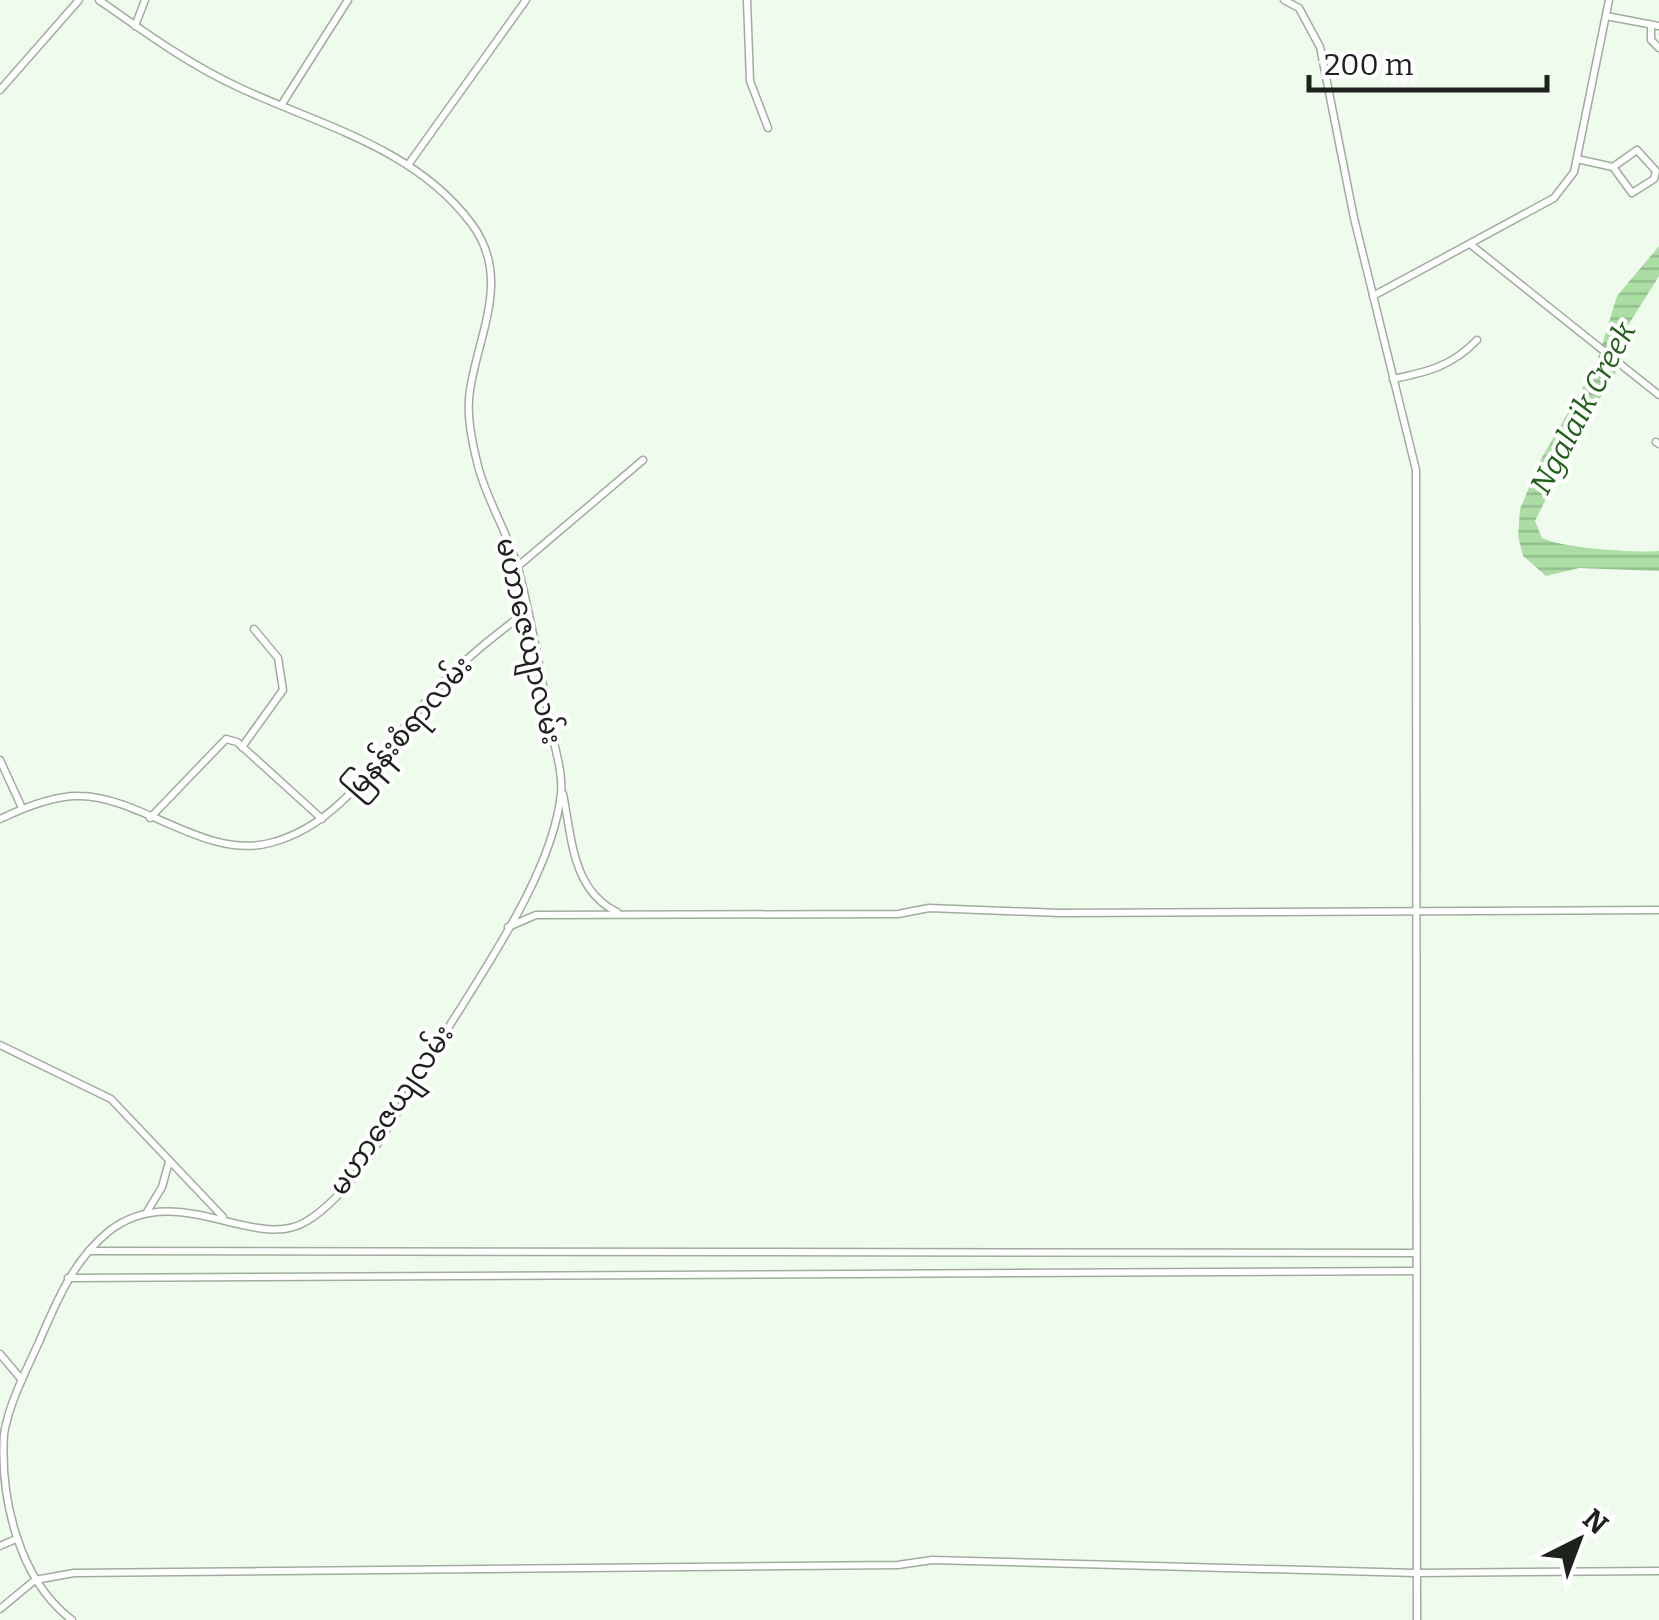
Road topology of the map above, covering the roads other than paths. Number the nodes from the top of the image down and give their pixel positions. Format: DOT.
graph roads {
  1 [pos="79,0"];
  2 [pos="99,0"];
  3 [pos="144,0"];
  4 [pos="348,0"];
  5 [pos="526,0"];
  6 [pos="747,0"];
  7 [pos="1284,0"];
  8 [pos="1609,0"];
  9 [pos="1606,16"];
  10 [pos="1655,25"];
  11 [pos="136,26"];
  12 [pos="1659,48"];
  13 [pos="0,90"];
  14 [pos="282,104"];
  15 [pos="768,128"];
  16 [pos="1577,158"];
  17 [pos="408,166"];
  18 [pos="1613,167"];
  19 [pos="1470,244"];
  20 [pos="1373,296"];
  21 [pos="1478,340"];
  22 [pos="1393,378"];
  23 [pos="1659,395"];
  24 [pos="643,460"];
  25 [pos="518,568"];
  26 [pos="527,611"];
  27 [pos="254,629"];
  28 [pos="242,747"];
  29 [pos="0,760"];
  30 [pos="562,786"];
  31 [pos="22,808"];
  32 [pos="150,818"];
  33 [pos="0,819"];
  34 [pos="322,819"];
  35 [pos="520,901"];
  36 [pos="1659,910"];
  37 [pos="1416,911"];
  38 [pos="623,915"];
  39 [pos="507,927"];
  40 [pos="0,1045"];
  41 [pos="169,1160"];
  42 [pos="147,1212"];
  43 [pos="224,1218"];
  44 [pos="88,1252"];
  45 [pos="1416,1253"];
  46 [pos="1416,1271"];
  47 [pos="67,1278"];
  48 [pos="0,1354"];
  49 [pos="22,1380"];
  50 [pos="16,1538"];
  51 [pos="0,1546"];
  52 [pos="1659,1571"];
  53 [pos="1416,1572"];
  54 [pos="34,1580"];
  55 [pos="0,1610"];
  56 [pos="72,1620"];
  57 [pos="1417,1620"];
  1 -- 13 [label="street"];
  2 -- 11 [label="street, မဟာဇေယျာလမ်း"];
  3 -- 11 [label="street"];
  4 -- 14 [label="street"];
  5 -- 17 [label="street"];
  6 -- 15 [label="street"];
  7 -- 20 [label="street"];
  8 -- 9 [label="street"];
  9 -- 10 [label="street"];
  9 -- 16 [label="street"];
  10 -- 12 [label="street"];
  11 -- 14 [label="street, မဟာဇေယျာလမ်း"];
  14 -- 17 [label="street, မဟာဇေယျာလမ်း"];
  16 -- 18 [label="street"];
  16 -- 19 [label="street"];
  17 -- 25 [label="street, မဟာဇေယျာလမ်း"];
  18 -- 18 [label="street"];
  19 -- 20 [label="street"];
  19 -- 23 [label="street"];
  20 -- 22 [label="street"];
  21 -- 22 [label="street"];
  22 -- 37 [label="street"];
  24 -- 25 [label="street"];
  25 -- 26 [label="street, မဟာဇေယျာလမ်း"];
  26 -- 30 [label="street, မဟာဇေယျာလမ်း"];
  26 -- 34 [label="street, မြနန်းစံရာလမ်း"];
  27 -- 28 [label="street"];
  28 -- 32 [label="street"];
  28 -- 34 [label="street"];
  29 -- 31 [label="street"];
  30 -- 35 [label="street, မဟာဇေယျာလမ်း"];
  30 -- 38 [label="street"];
  31 -- 32 [label="street, မြနန်းစံရာလမ်း"];
  31 -- 33 [label="street, မြနန်းစံရာလမ်း"];
  32 -- 34 [label="street, မြနန်းစံရာလမ်း"];
  35 -- 39 [label="street, မဟာဇေယျလမ်း"];
  36 -- 37 [label="street"];
  37 -- 38 [label="street"];
  37 -- 45 [label="street"];
  38 -- 39 [label="street"];
  39 -- 43 [label="street, မဟာဇေယျလမ်း"];
  40 -- 41 [label="street"];
  41 -- 42 [label="street"];
  41 -- 43 [label="street"];
  42 -- 43 [label="street, မဟာဇေယျလမ်း"];
  42 -- 44 [label="street"];
  44 -- 45 [label="street"];
  44 -- 47 [label="street"];
  45 -- 46 [label="street"];
  46 -- 47 [label="street"];
  46 -- 53 [label="street"];
  47 -- 49 [label="street"];
  48 -- 49 [label="street"];
  49 -- 50 [label="street"];
  50 -- 51 [label="street"];
  50 -- 54 [label="street"];
  52 -- 53 [label="street"];
  53 -- 54 [label="street"];
  53 -- 57 [label="street"];
  54 -- 55 [label="street"];
  54 -- 56 [label="street"];
}
